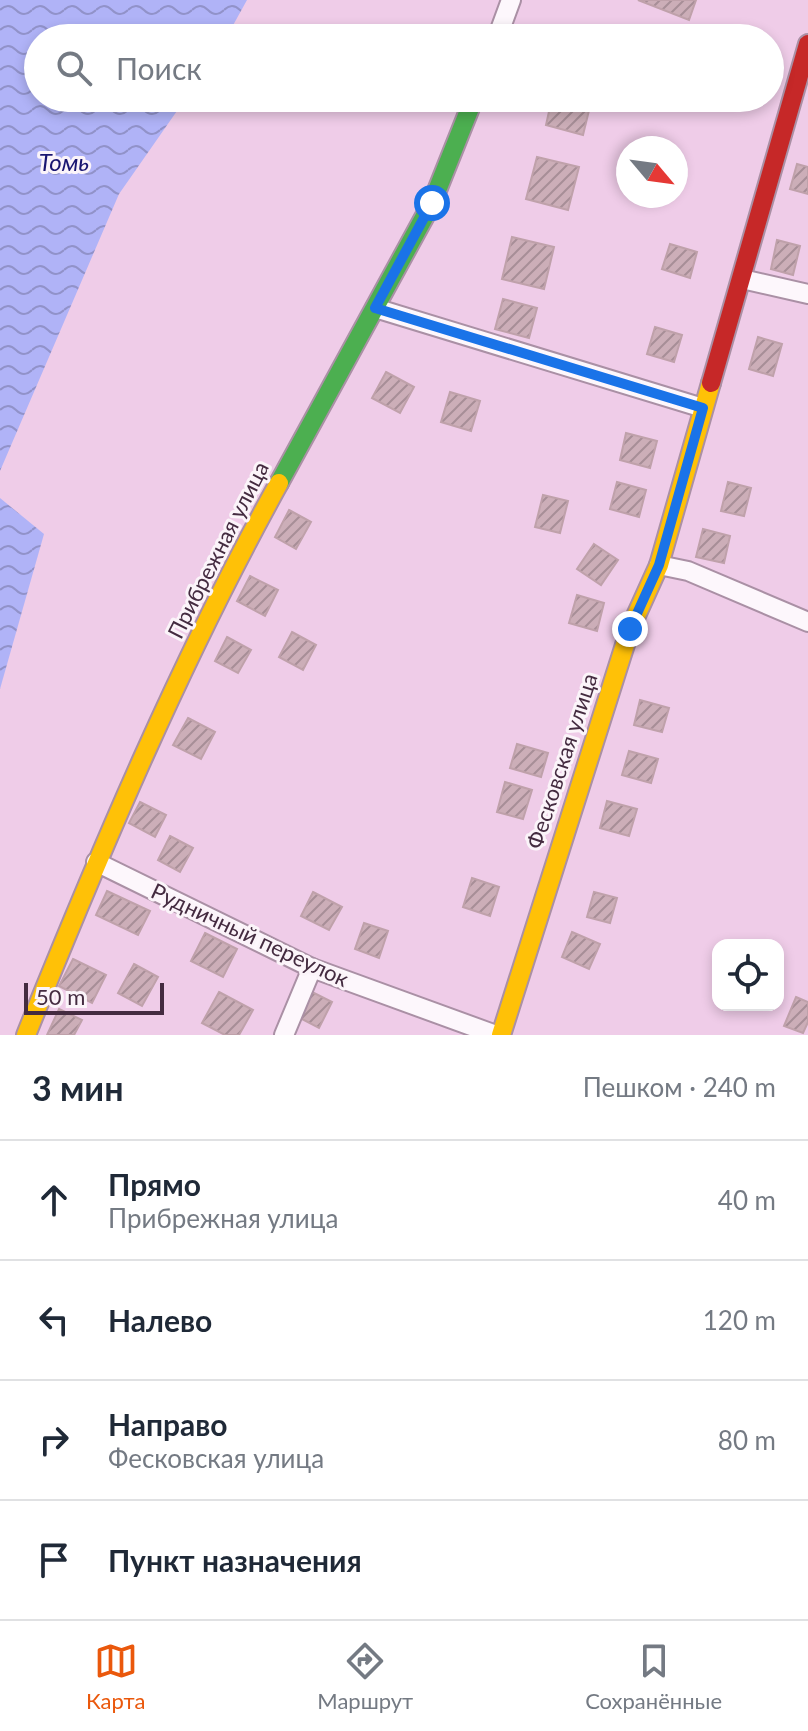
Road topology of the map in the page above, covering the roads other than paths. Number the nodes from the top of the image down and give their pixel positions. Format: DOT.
graph roads {
  1 [pos="511,0"];
  2 [pos="502,24"];
  3 [pos="808,44"];
  4 [pos="468,112"];
  5 [pos="742,279"];
  6 [pos="808,294"];
  7 [pos="375,308"];
  8 [pos="703,408"];
  9 [pos="659,565"];
  10 [pos="808,622"];
  11 [pos="96,862"];
  12 [pos="312,968"];
  13 [pos="26,1035"];
  14 [pos="284,1035"];
  15 [pos="498,1035"];
  1 -- 2 [label="street"];
  3 -- 5 [label="street, Фесковская улица"];
  4 -- 7 [label="street, Прибрежная улица"];
  5 -- 6 [label="street"];
  5 -- 8 [label="street, Фесковская улица"];
  7 -- 8 [label="street"];
  7 -- 11 [label="street, Прибрежная улица"];
  8 -- 9 [label="street, Фесковская улица"];
  9 -- 10 [label="street"];
  9 -- 15 [label="street, Фесковская улица"];
  11 -- 12 [label="street, Рудничный переулок"];
  11 -- 13 [label="street, Прибрежная улица"];
  12 -- 14 [label="street"];
  12 -- 15 [label="street, Рудничный переулок"];
}
